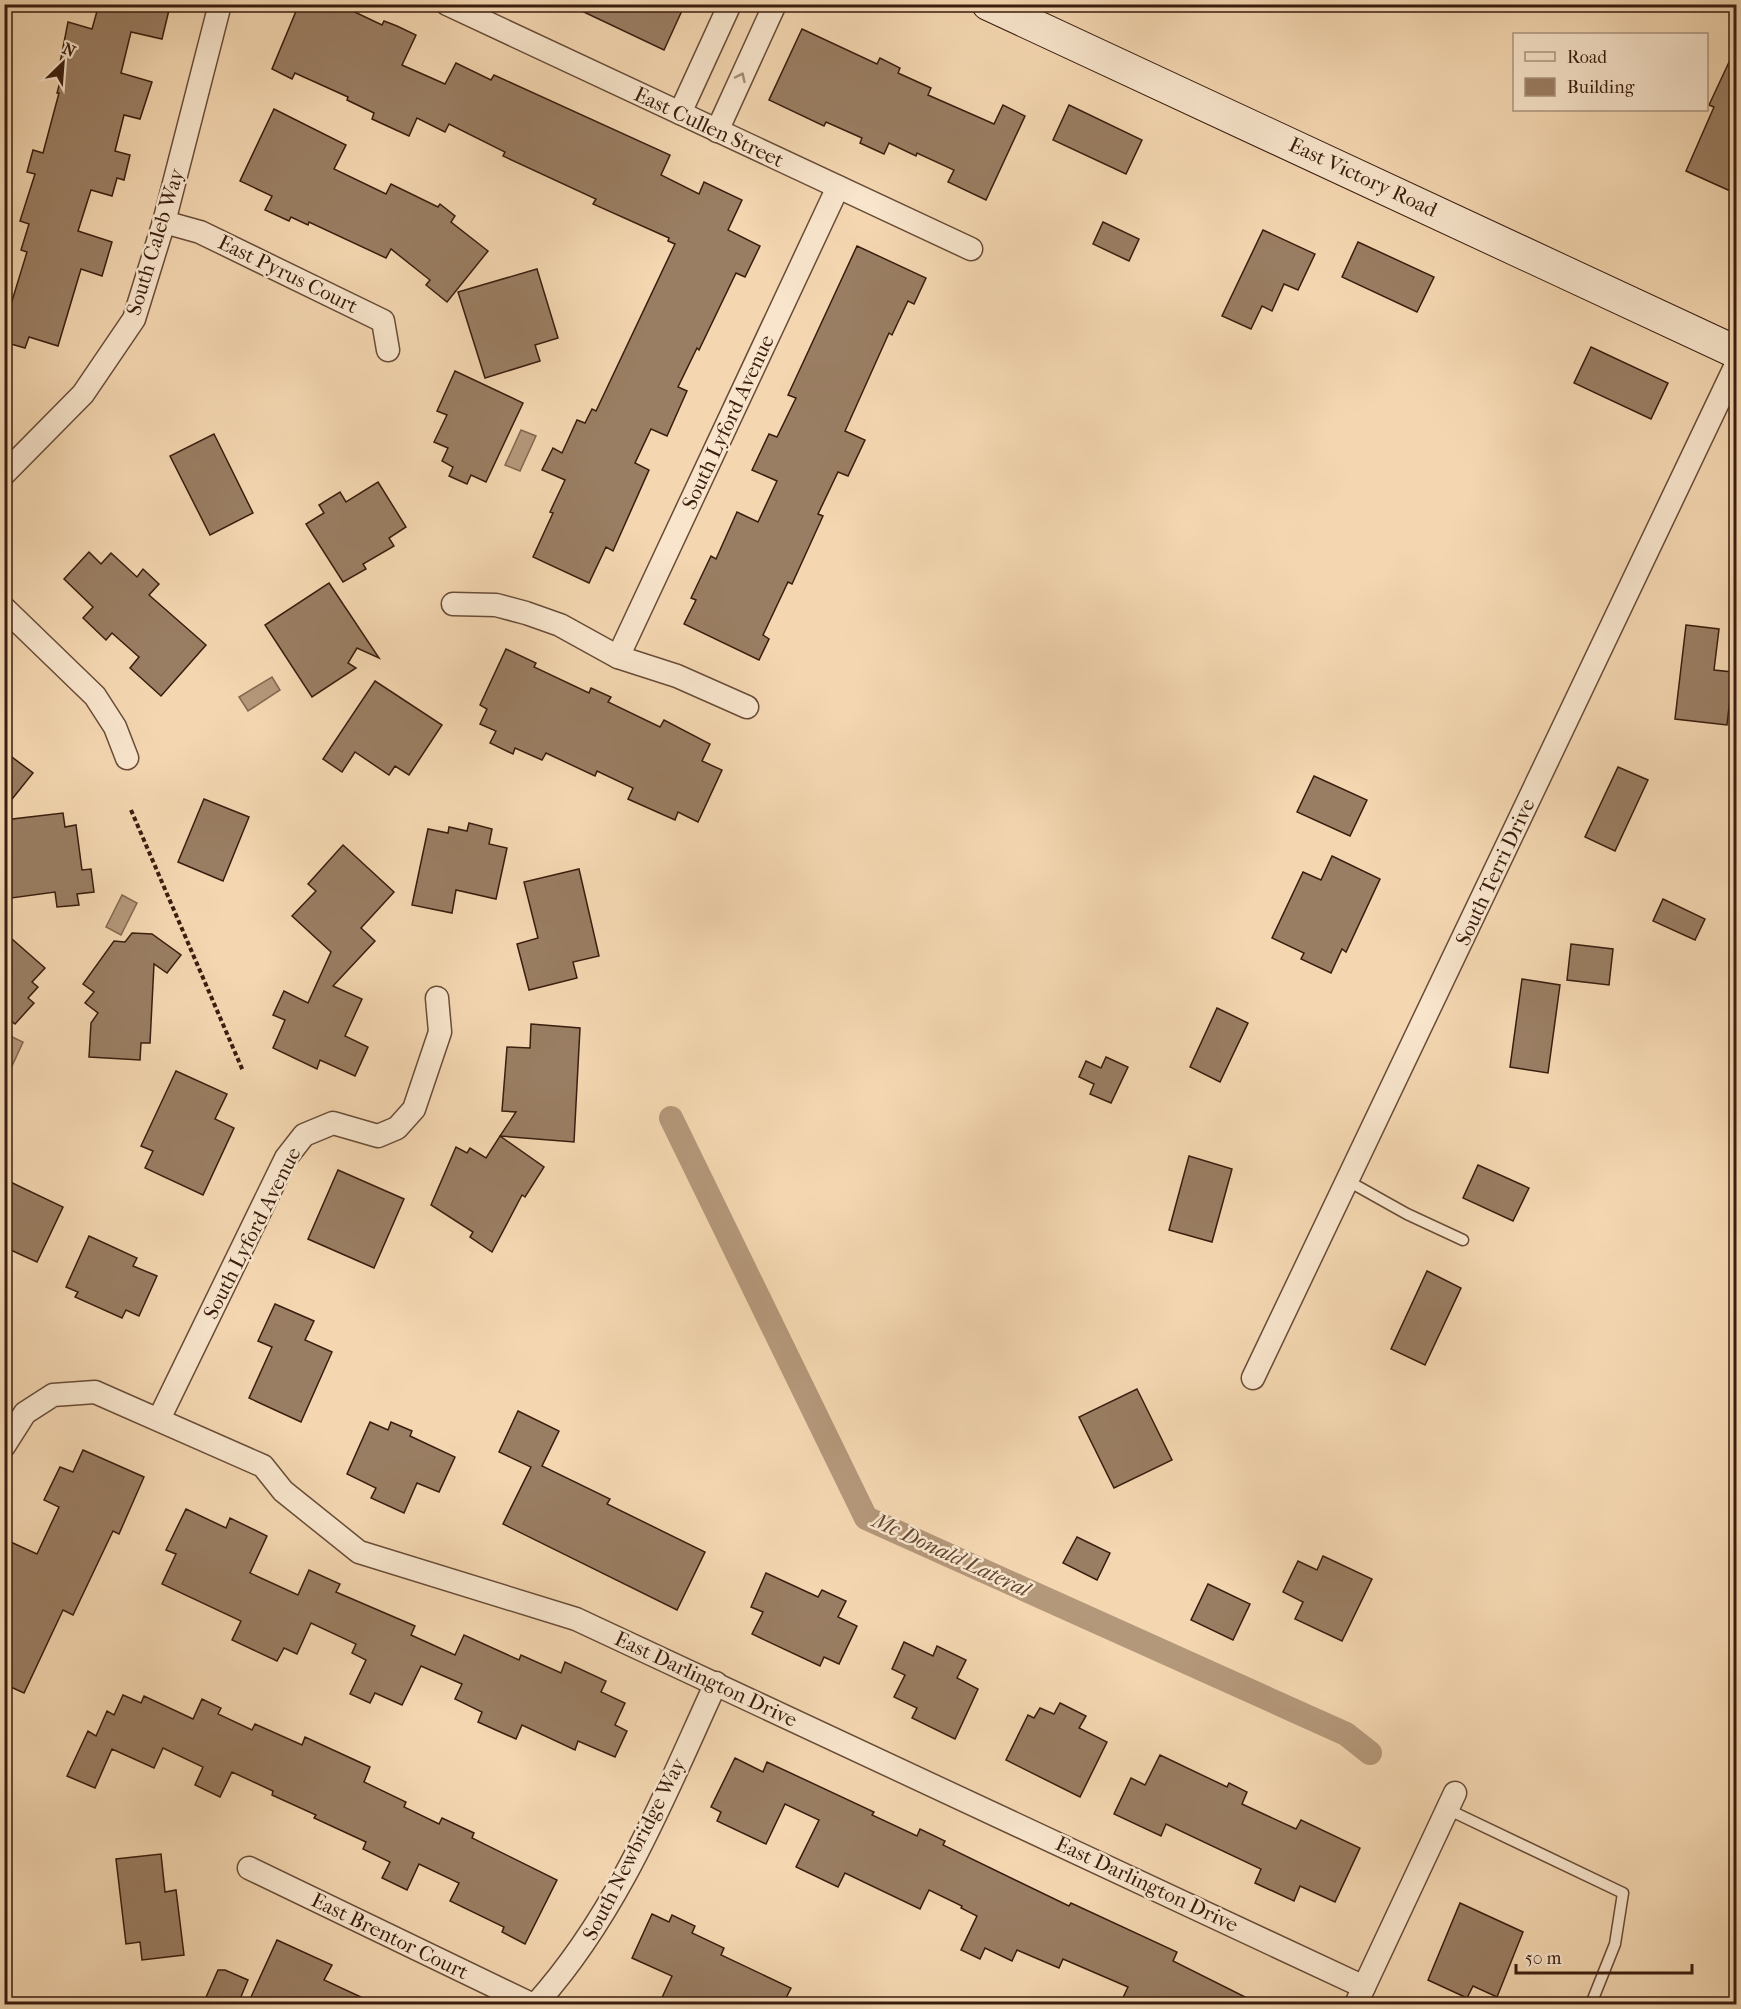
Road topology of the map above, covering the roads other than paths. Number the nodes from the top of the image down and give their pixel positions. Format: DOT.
graph roads {
  1 [pos="220,4"];
  2 [pos="447,4"];
  3 [pos="730,4"];
  4 [pos="775,4"];
  5 [pos="988,4"];
  6 [pos="680,113"];
  7 [pos="717,130"];
  8 [pos="838,187"];
  9 [pos="164,222"];
  10 [pos="971,249"];
  11 [pos="387,350"];
  12 [pos="1737,352"];
  13 [pos="1737,365"];
  14 [pos="4,474"];
  15 [pos="453,604"];
  16 [pos="4,608"];
  17 [pos="618,657"];
  18 [pos="747,706"];
  19 [pos="127,759"];
  20 [pos="437,998"];
  21 [pos="1348,1181"];
  22 [pos="1463,1240"];
  23 [pos="1253,1378"];
  24 [pos="159,1419"];
  25 [pos="4,1446"];
  26 [pos="716,1683"];
  27 [pos="1451,1801"];
  28 [pos="249,1868"];
  29 [pos="1360,1996"];
  30 [pos="531,2004"];
  31 [pos="536,2004"];
  32 [pos="1591,2004"];
  1 -- 9 [label="street, South Caleb Way"];
  2 -- 6 [label="street, East Cullen Street"];
  3 -- 6 [label="street"];
  7 -- 4 [label="street, one-way"];
  5 -- 12 [label="main road, East Victory Road"];
  6 -- 7 [label="street, East Cullen Street"];
  7 -- 8 [label="street, East Cullen Street"];
  8 -- 10 [label="street, East Cullen Street"];
  8 -- 17 [label="street, South Lyford Avenue"];
  9 -- 11 [label="street, East Pyrus Court"];
  9 -- 14 [label="street, South Caleb Way"];
  13 -- 21 [label="street, South Terri Drive"];
  15 -- 17 [label="street"];
  16 -- 19 [label="street"];
  17 -- 18 [label="street"];
  20 -- 24 [label="street, South Lyford Avenue"];
  21 -- 22 [label="lane"];
  21 -- 23 [label="street, South Terri Drive"];
  24 -- 25 [label="street, East Darlington Drive"];
  24 -- 26 [label="street, East Darlington Drive"];
  26 -- 29 [label="street, East Darlington Drive"];
  26 -- 31 [label="street, South Newbridge Way"];
  27 -- 29 [label="street"];
  27 -- 32 [label="lane"];
  28 -- 30 [label="street, East Brentor Court"];
}
